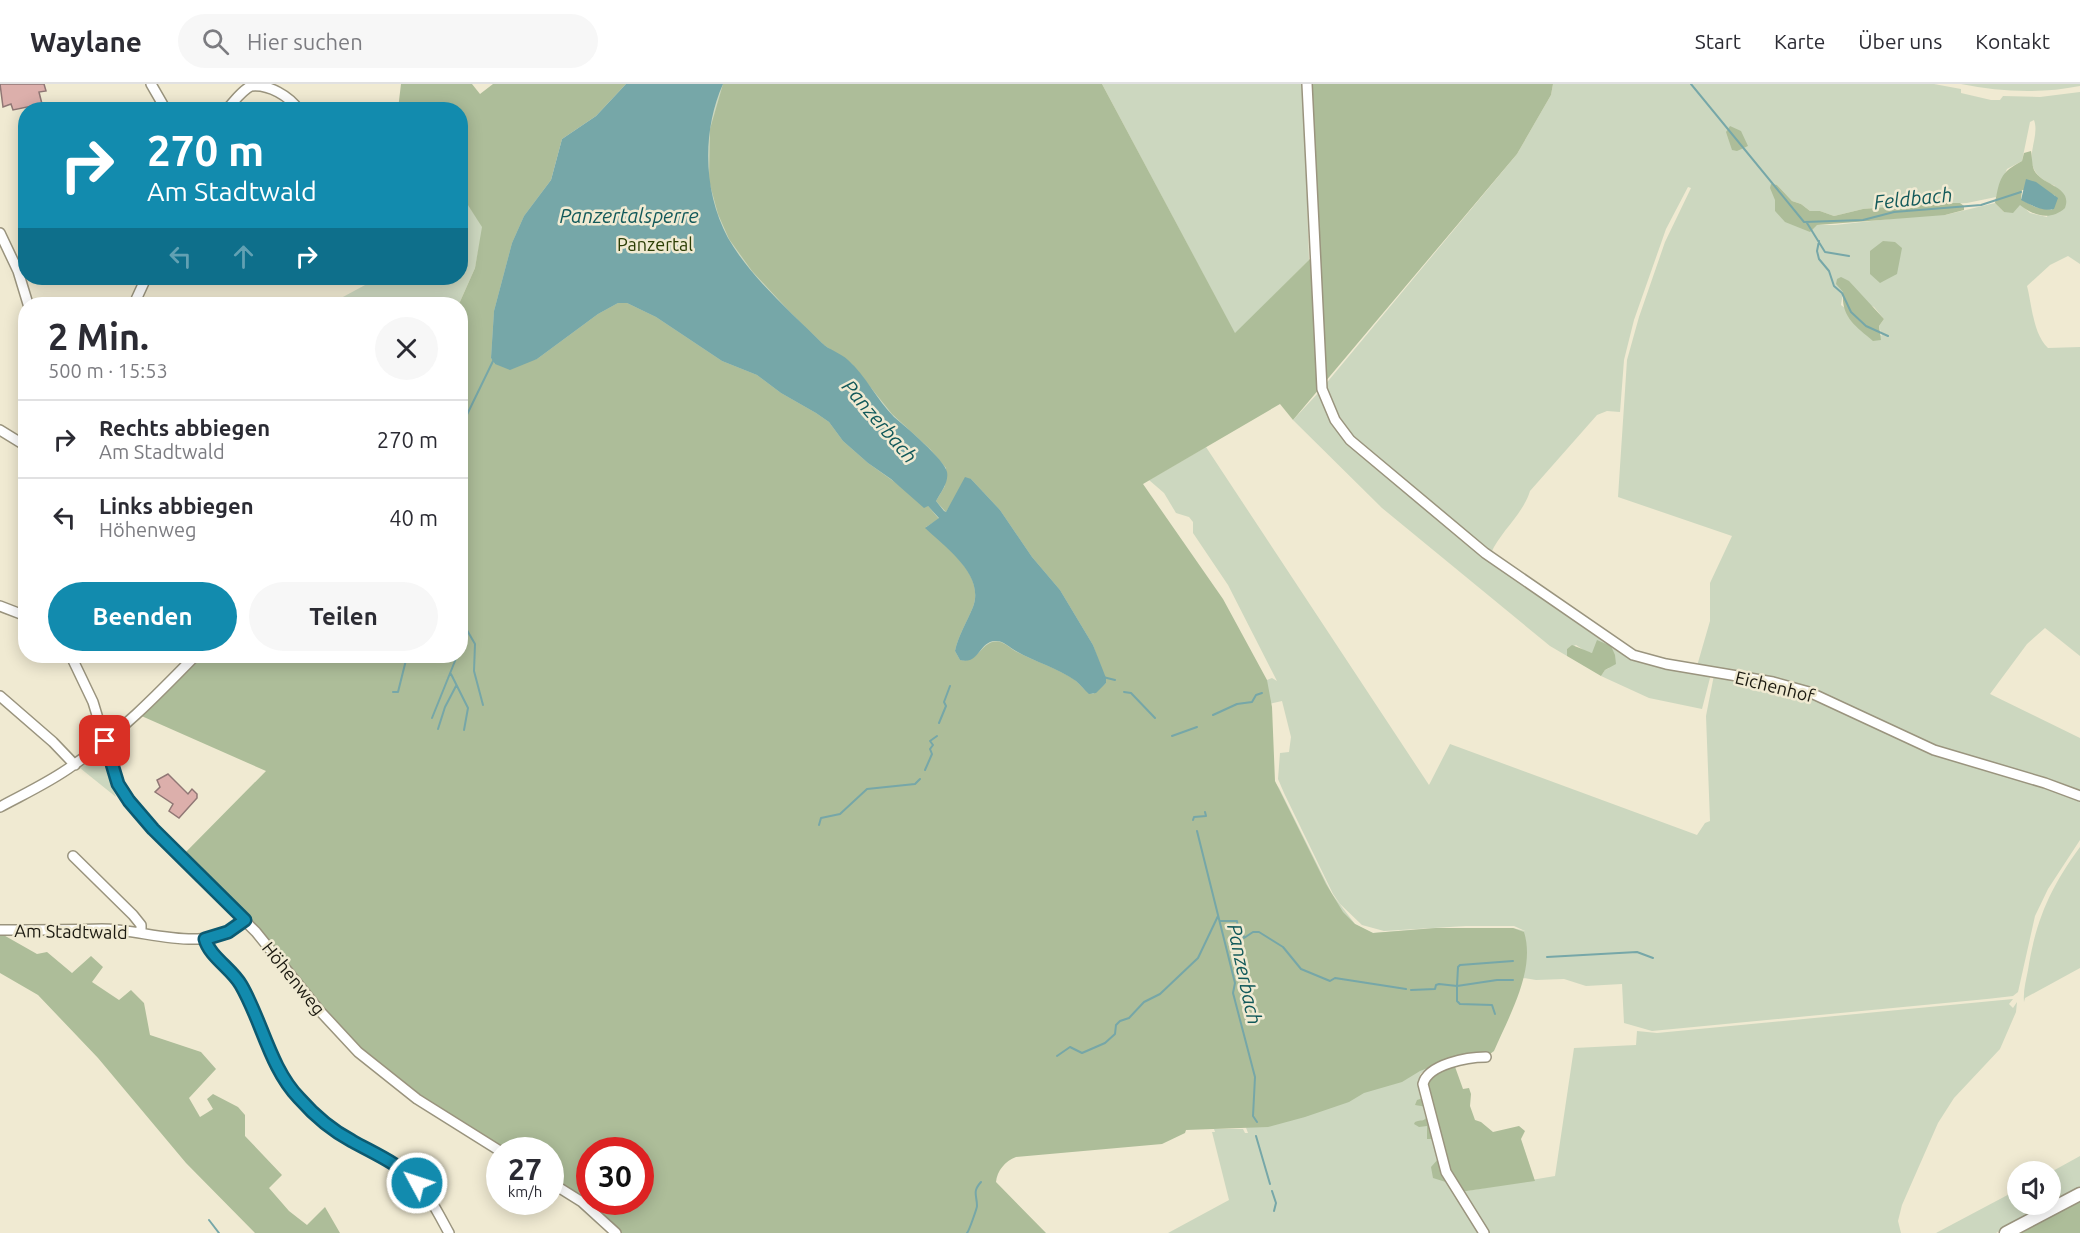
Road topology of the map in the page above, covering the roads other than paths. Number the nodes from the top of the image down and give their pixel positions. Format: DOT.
graph roads {
  1 [pos="150,84"];
  2 [pos="1307,84"];
  3 [pos="161,102"];
  4 [pos="234,102"];
  5 [pos="290,102"];
  6 [pos="0,233"];
  7 [pos="18,271"];
  8 [pos="0,430"];
  9 [pos="18,442"];
  10 [pos="0,606"];
  11 [pos="18,613"];
  12 [pos="75,663"];
  13 [pos="188,663"];
  14 [pos="0,696"];
  15 [pos="105,741"];
  16 [pos="75,765"];
  17 [pos="2080,796"];
  18 [pos="0,807"];
  19 [pos="73,856"];
  20 [pos="245,920"];
  21 [pos="0,930"];
  22 [pos="141,933"];
  23 [pos="205,939"];
  24 [pos="1486,1057"];
  25 [pos="486,1142"];
  26 [pos="564,1191"];
  27 [pos="2080,1194"];
  28 [pos="449,1233"];
  29 [pos="616,1233"];
  30 [pos="1484,1233"];
  31 [pos="2006,1233"];
  1 -- 3 [label="street"];
  2 -- 17 [label="street, Eichenhof"];
  4 -- 5 [label="street"];
  6 -- 7 [label="street"];
  8 -- 9 [label="street"];
  10 -- 11 [label="street"];
  12 -- 15 [label="street, Höhenweg"];
  13 -- 15 [label="street"];
  14 -- 16 [label="street"];
  15 -- 16 [label="street"];
  15 -- 20 [label="street, Höhenweg"];
  16 -- 18 [label="street"];
  19 -- 22 [label="street, Am Stadtwald"];
  20 -- 23 [label="street, Am Stadtwald"];
  20 -- 25 [label="street, Höhenweg"];
  21 -- 22 [label="street, Am Stadtwald"];
  22 -- 23 [label="street, Am Stadtwald"];
  23 -- 28 [label="street"];
  24 -- 30 [label="street"];
  26 -- 29 [label="street"];
  27 -- 31 [label="main road"];
}
